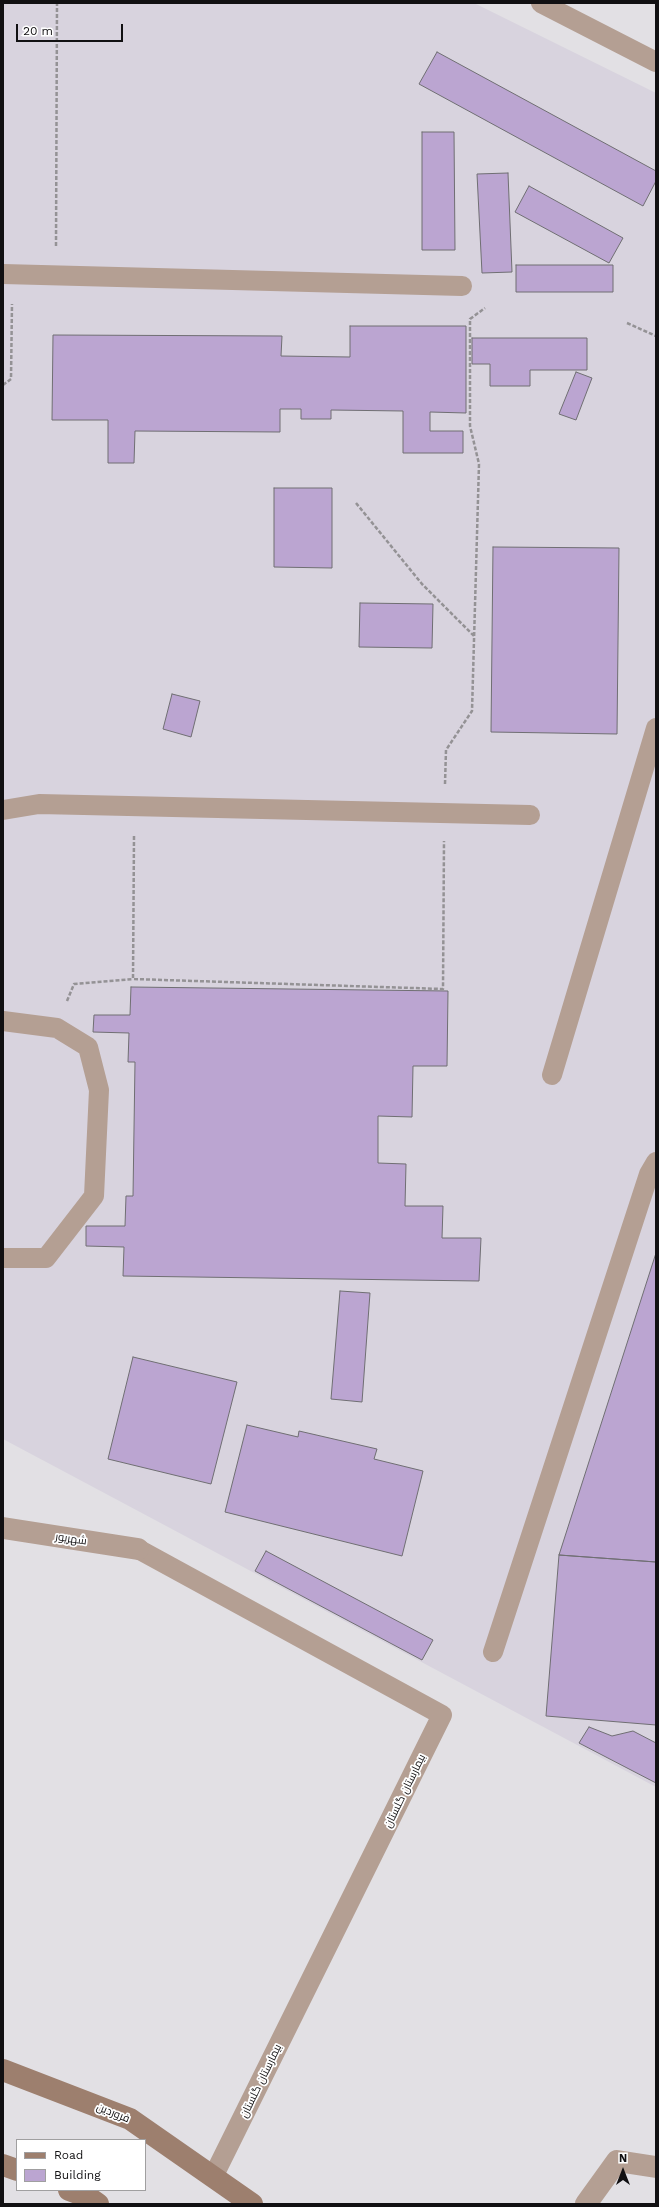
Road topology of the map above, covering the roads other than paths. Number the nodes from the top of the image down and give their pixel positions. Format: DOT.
graph roads {
  1 [pos="541,3"];
  2 [pos="656,62"];
  3 [pos="7,274"];
  4 [pos="462,286"];
  5 [pos="656,728"];
  6 [pos="3,810"];
  7 [pos="530,815"];
  8 [pos="3,1022"];
  9 [pos="552,1075"];
  10 [pos="656,1162"];
  11 [pos="3,1258"];
  12 [pos="3,1528"];
  13 [pos="138,1549"];
  14 [pos="493,1652"];
  15 [pos="3,2070"];
  16 [pos="3,2165"];
  17 [pos="656,2167"];
  18 [pos="16,2170"];
  19 [pos="213,2177"];
  20 [pos="71,2191"];
  21 [pos="98,2204"];
  22 [pos="252,2204"];
  23 [pos="586,2204"];
  1 -- 2 [label="lane"];
  3 -- 4 [label="lane"];
  5 -- 9 [label="lane"];
  6 -- 7 [label="lane"];
  8 -- 11 [label="lane"];
  10 -- 14 [label="lane"];
  12 -- 13 [label="street, شهریور"];
  13 -- 19 [label="lane, بیمارستان گلستان"];
  15 -- 19 [label="main road, فروردین"];
  16 -- 18 [label="main road"];
  17 -- 23 [label="street"];
  19 -- 22 [label="main road, فروردین"];
  20 -- 21 [label="main road"];
}
